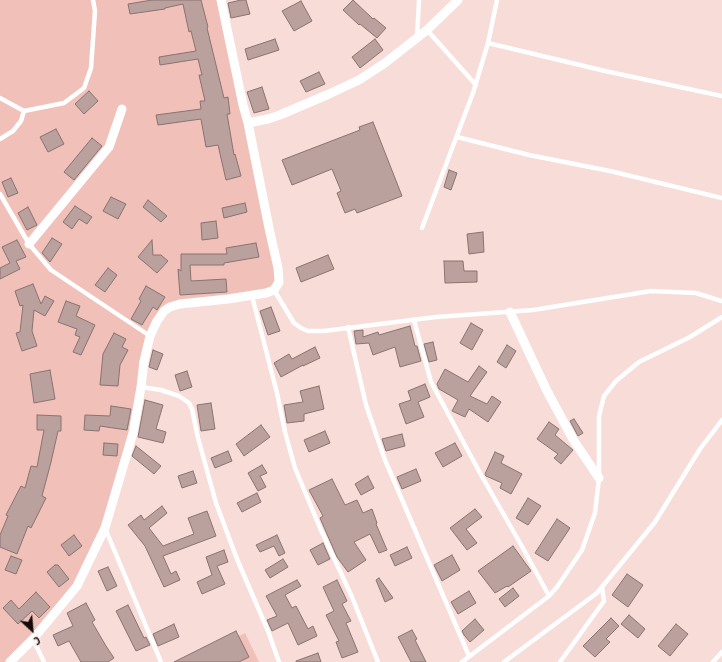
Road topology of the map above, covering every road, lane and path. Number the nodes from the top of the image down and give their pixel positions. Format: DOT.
graph roads {
  1 [pos="93,0"];
  2 [pos="221,0"];
  3 [pos="419,0"];
  4 [pos="458,0"];
  5 [pos="496,0"];
  6 [pos="426,30"];
  7 [pos="417,38"];
  8 [pos="488,43"];
  9 [pos="476,85"];
  10 [pos="722,96"];
  11 [pos="0,98"];
  12 [pos="122,109"];
  13 [pos="24,111"];
  14 [pos="248,123"];
  15 [pos="457,137"];
  16 [pos="0,139"];
  17 [pos="0,194"];
  18 [pos="722,198"];
  19 [pos="422,228"];
  20 [pos="29,244"];
  21 [pos="274,290"];
  22 [pos="252,296"];
  23 [pos="722,300"];
  24 [pos="510,312"];
  25 [pos="722,317"];
  26 [pos="414,320"];
  27 [pos="348,328"];
  28 [pos="150,336"];
  29 [pos="141,387"];
  30 [pos="722,420"];
  31 [pos="599,478"];
  32 [pos="105,528"];
  33 [pos="602,587"];
  34 [pos="549,596"];
  35 [pos="33,639"];
  36 [pos="722,652"];
  37 [pos="469,656"];
  38 [pos="10,662"];
  39 [pos="44,662"];
  40 [pos="161,662"];
  41 [pos="279,662"];
  42 [pos="378,662"];
  43 [pos="462,662"];
  44 [pos="504,662"];
  45 [pos="560,662"];
  46 [pos="713,662"];
  1 -- 13 [label="lane"];
  2 -- 14 [label="street"];
  3 -- 7 [label="lane"];
  4 -- 6 [label="street"];
  5 -- 8 [label="lane"];
  6 -- 7 [label="street"];
  6 -- 9 [label="lane"];
  7 -- 14 [label="street"];
  8 -- 9 [label="lane"];
  8 -- 10 [label="lane"];
  9 -- 15 [label="lane"];
  11 -- 13 [label="lane"];
  12 -- 20 [label="street"];
  13 -- 16 [label="lane"];
  14 -- 21 [label="street"];
  15 -- 18 [label="lane"];
  15 -- 19 [label="lane"];
  17 -- 20 [label="lane"];
  20 -- 28 [label="lane"];
  21 -- 22 [label="street"];
  21 -- 27 [label="lane"];
  22 -- 28 [label="street"];
  22 -- 42 [label="lane"];
  23 -- 24 [label="lane"];
  24 -- 26 [label="lane"];
  24 -- 31 [label="street"];
  25 -- 31 [label="lane"];
  26 -- 27 [label="lane"];
  26 -- 34 [label="lane"];
  27 -- 37 [label="lane"];
  28 -- 29 [label="street"];
  29 -- 32 [label="street"];
  29 -- 41 [label="lane"];
  30 -- 33 [label="lane"];
  31 -- 34 [label="lane"];
  32 -- 35 [label="street"];
  32 -- 40 [label="lane"];
  33 -- 44 [label="lane"];
  33 -- 45 [label="lane"];
  34 -- 37 [label="lane"];
  35 -- 38 [label="street"];
  35 -- 39 [label="lane"];
  36 -- 46 [label="lane"];
  37 -- 43 [label="lane"];
}
